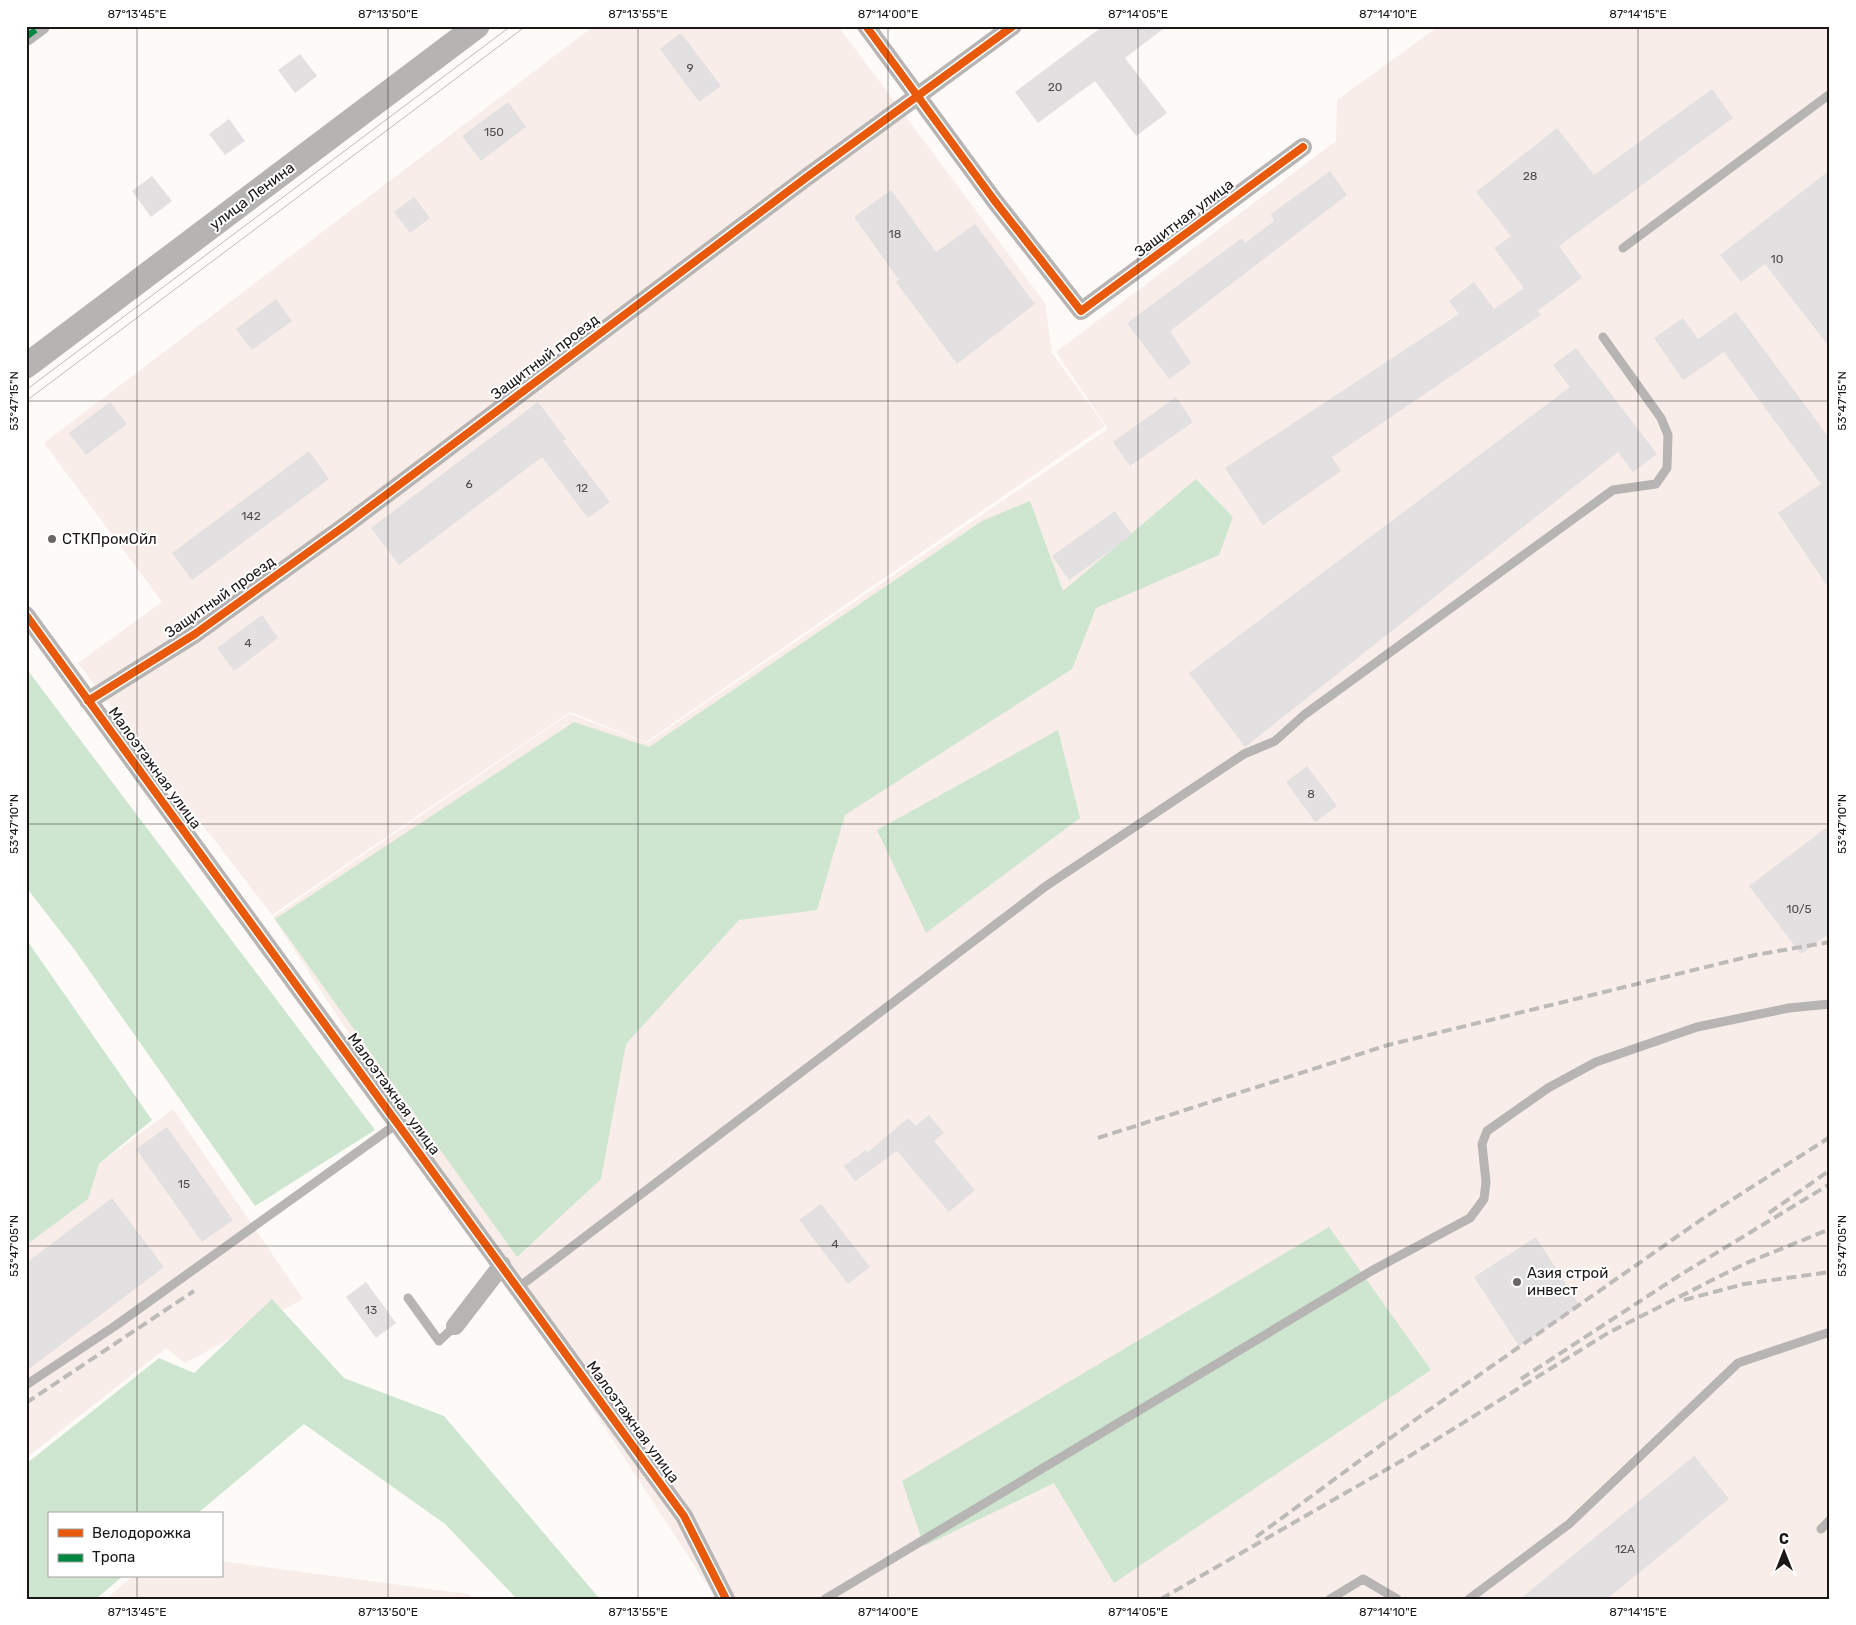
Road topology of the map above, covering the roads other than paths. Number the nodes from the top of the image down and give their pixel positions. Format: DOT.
graph roads {
  1 [pos="41,26"];
  2 [pos="478,26"];
  3 [pos="866,26"];
  4 [pos="1013,26"];
  5 [pos="26,37"];
  6 [pos="1830,94"];
  7 [pos="917,95"];
  8 [pos="1303,147"];
  9 [pos="1623,248"];
  10 [pos="1603,337"];
  11 [pos="26,366"];
  12 [pos="26,615"];
  13 [pos="88,701"];
  14 [pos="1830,1004"];
  15 [pos="398,1123"];
  16 [pos="502,1265"];
  17 [pos="519,1287"];
  18 [pos="408,1298"];
  19 [pos="455,1326"];
  20 [pos="1830,1332"];
  21 [pos="26,1385"];
  22 [pos="1830,1520"];
  23 [pos="1821,1529"];
  24 [pos="726,1599"];
  25 [pos="825,1599"];
  26 [pos="1330,1599"];
  27 [pos="1397,1599"];
  28 [pos="1469,1599"];
  1 -- 5 [label="street"];
  2 -- 11 [label="main road, улица Ленина"];
  3 -- 7 [label="street"];
  4 -- 7 [label="street, Защитный проезд"];
  6 -- 9 [label="lane"];
  7 -- 8 [label="street, Защитная улица"];
  7 -- 13 [label="street, Защитный проезд"];
  10 -- 17 [label="lane"];
  12 -- 13 [label="street, Малоэтажная улица"];
  13 -- 15 [label="street, Малоэтажная улица"];
  14 -- 25 [label="lane"];
  15 -- 16 [label="street, Малоэтажная улица"];
  15 -- 21 [label="lane"];
  16 -- 17 [label="street, Малоэтажная улица"];
  16 -- 19 [label="street"];
  17 -- 24 [label="street, Малоэтажная улица"];
  18 -- 19 [label="lane"];
  20 -- 28 [label="lane"];
  22 -- 23 [label="lane"];
  26 -- 27 [label="lane"];
}
